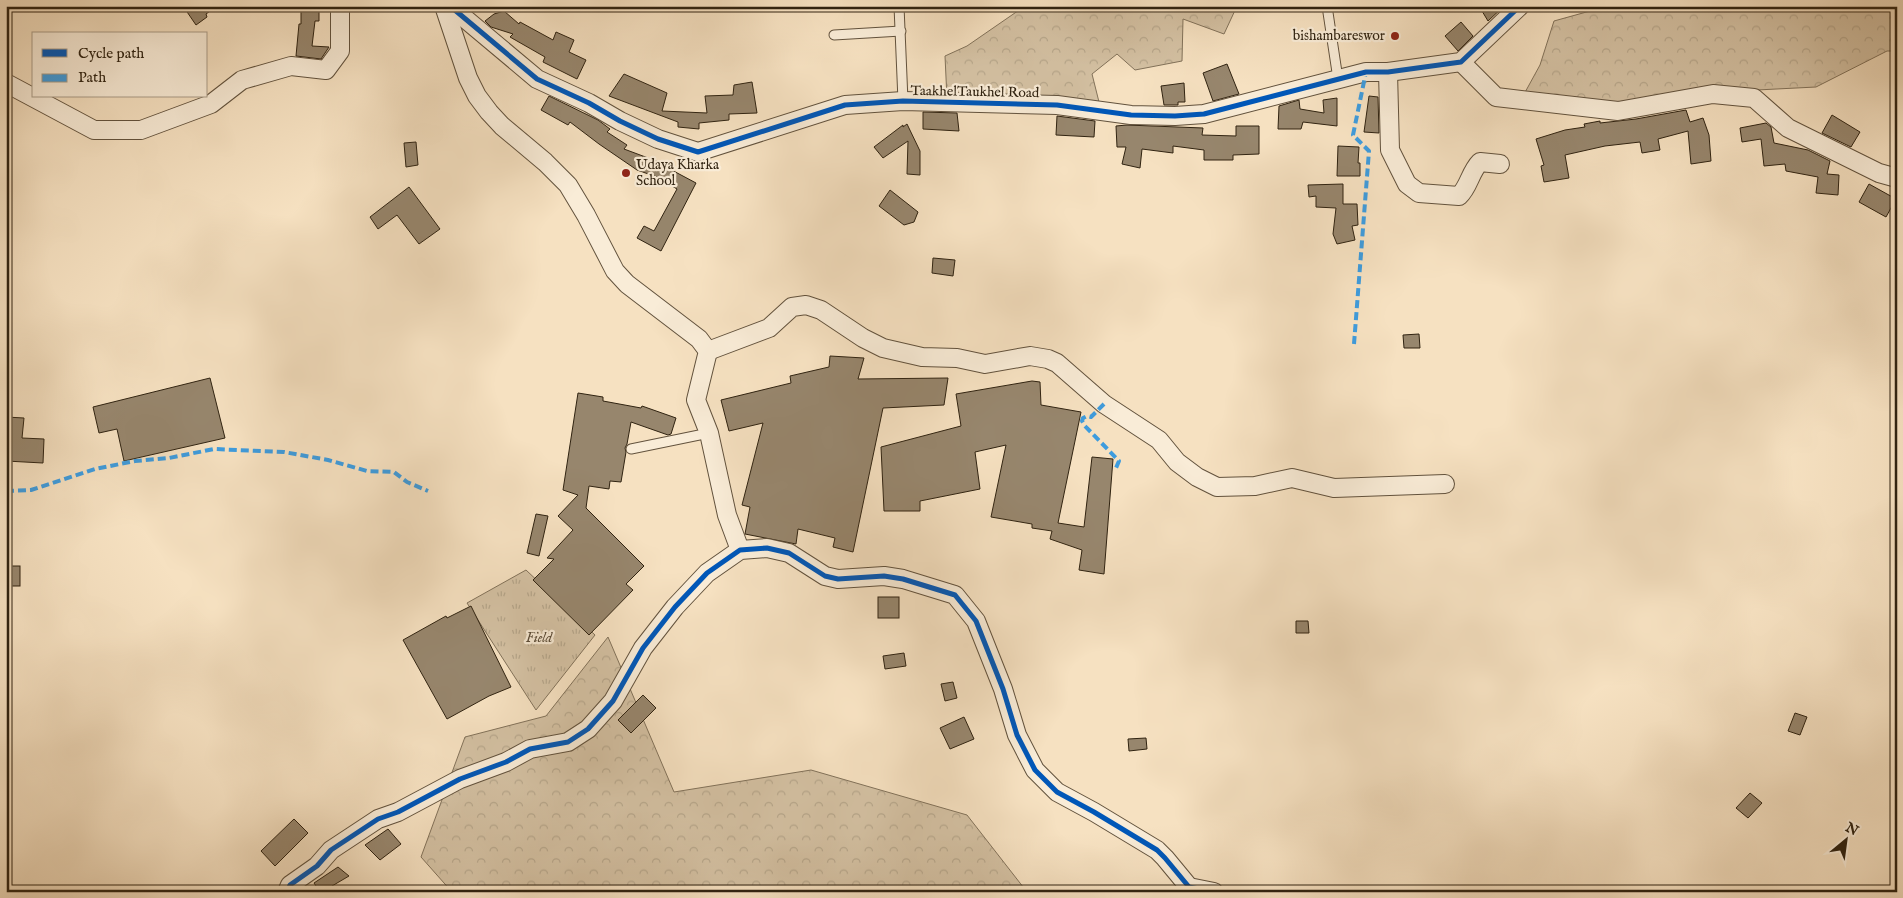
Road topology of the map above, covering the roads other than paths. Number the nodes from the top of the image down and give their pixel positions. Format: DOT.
graph roads {
  1 [pos="340,6"];
  2 [pos="444,6"];
  3 [pos="450,6"];
  4 [pos="899,6"];
  5 [pos="1327,6"];
  6 [pos="1520,6"];
  7 [pos="900,31"];
  8 [pos="834,34"];
  9 [pos="1461,62"];
  10 [pos="1388,72"];
  11 [pos="1338,79"];
  12 [pos="6,84"];
  13 [pos="32,98"];
  14 [pos="33,98"];
  15 [pos="903,101"];
  16 [pos="1500,164"];
  17 [pos="1897,178"];
  18 [pos="708,351"];
  19 [pos="709,433"];
  20 [pos="631,449"];
  21 [pos="1445,484"];
  22 [pos="740,550"];
  23 [pos="287,892"];
  24 [pos="1214,892"];
  1 -- 14 [label="street"];
  2 -- 18 [label="street"];
  3 -- 15 [label="street, TaakhelTaukhel Road"];
  4 -- 7 [label="lane"];
  5 -- 11 [label="lane"];
  6 -- 9 [label="street"];
  7 -- 8 [label="lane"];
  7 -- 15 [label="lane"];
  9 -- 10 [label="street, TaakhelTaukhel Road"];
  9 -- 17 [label="street"];
  10 -- 11 [label="street, TaakhelTaukhel Road"];
  10 -- 16 [label="street"];
  11 -- 15 [label="street, TaakhelTaukhel Road"];
  12 -- 13 [label="street"];
  18 -- 19 [label="street"];
  18 -- 21 [label="street"];
  19 -- 20 [label="lane"];
  19 -- 22 [label="street"];
  22 -- 23 [label="street"];
  22 -- 24 [label="street"];
}
